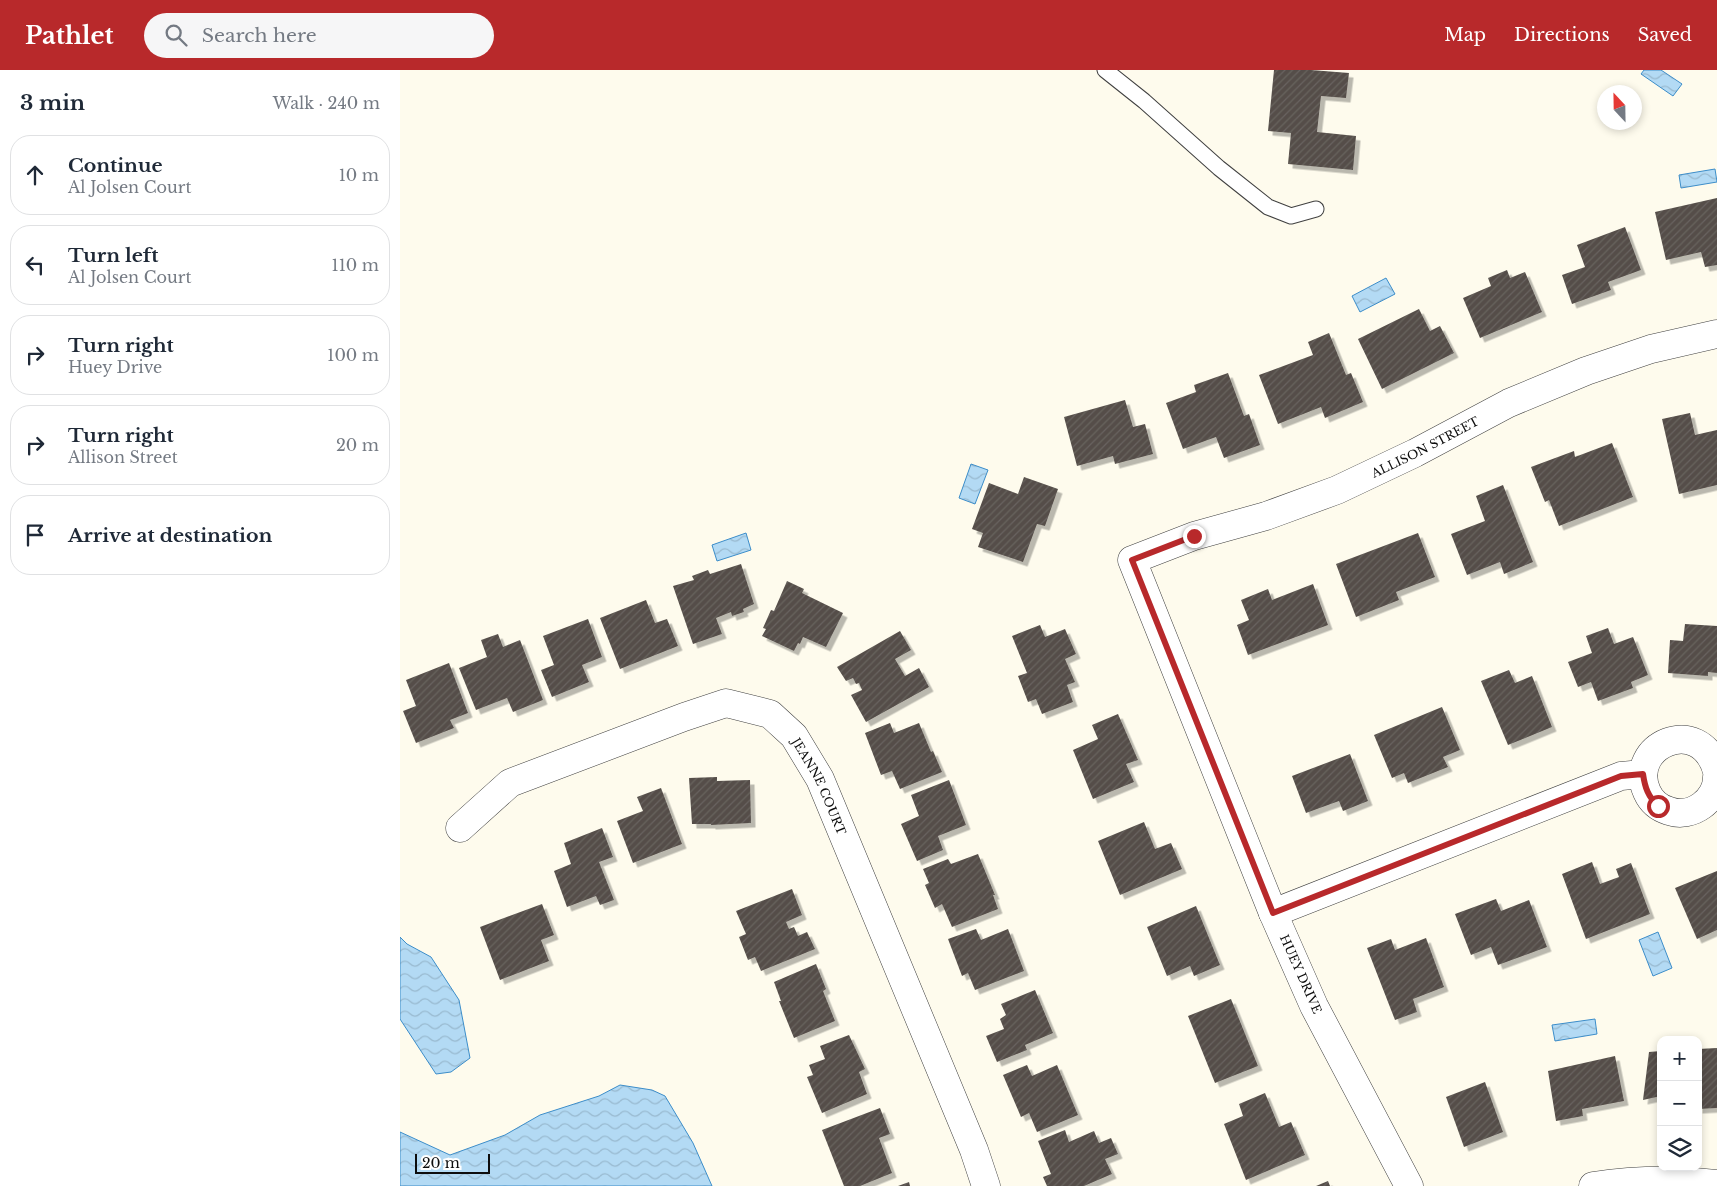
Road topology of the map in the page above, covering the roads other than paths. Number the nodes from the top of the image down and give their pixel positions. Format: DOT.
graph roads {
  1 [pos="1105,70"];
  2 [pos="1316,209"];
  3 [pos="1717,334"];
  4 [pos="1132,560"];
  5 [pos="1717,771"];
  6 [pos="1643,774"];
  7 [pos="1717,776"];
  8 [pos="460,828"];
  9 [pos="1273,913"];
  10 [pos="1717,1184"];
  11 [pos="986,1186"];
  12 [pos="1409,1186"];
  13 [pos="1593,1186"];
  1 -- 2 [label="lane"];
  3 -- 4 [label="street, ALLISON STREET"];
  4 -- 9 [label="street, HUEY DRIVE"];
  5 -- 6 [label="street"];
  6 -- 7 [label="street"];
  6 -- 9 [label="street"];
  8 -- 11 [label="street, JEANNE COURT"];
  9 -- 12 [label="street, HUEY DRIVE"];
  10 -- 13 [label="street"];
}
